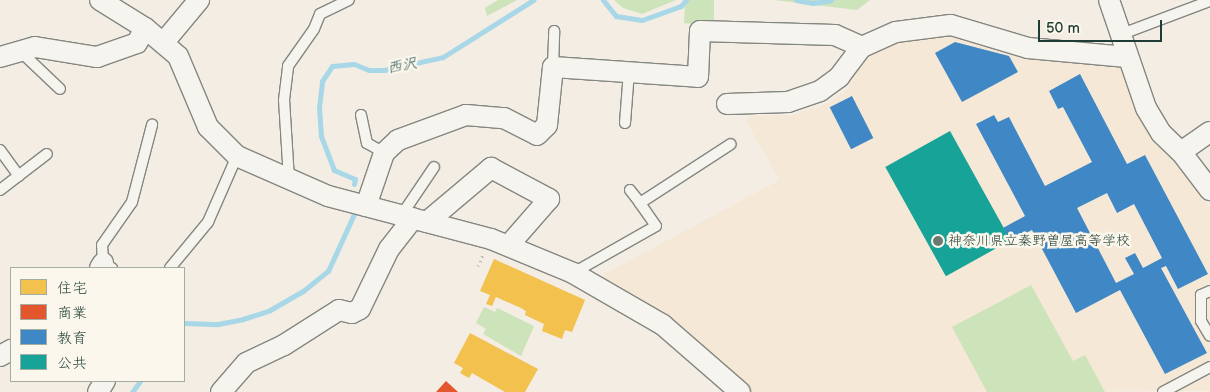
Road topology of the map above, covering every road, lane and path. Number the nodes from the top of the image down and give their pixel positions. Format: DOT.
graph roads {
  1 [pos="100,0"];
  2 [pos="199,0"];
  3 [pos="349,0"];
  4 [pos="1109,0"];
  5 [pos="1210,1"];
  6 [pos="145,28"];
  7 [pos="554,31"];
  8 [pos="1122,34"];
  9 [pos="164,42"];
  10 [pos="862,47"];
  11 [pos="20,51"];
  12 [pos="0,57"];
  13 [pos="1127,57"];
  14 [pos="552,67"];
  15 [pos="629,71"];
  16 [pos="60,90"];
  17 [pos="727,104"];
  18 [pos="361,115"];
  19 [pos="625,123"];
  20 [pos="152,125"];
  21 [pos="1210,132"];
  22 [pos="731,144"];
  23 [pos="0,150"];
  24 [pos="1181,152"];
  25 [pos="384,153"];
  26 [pos="47,154"];
  27 [pos="237,156"];
  28 [pos="434,167"];
  29 [pos="19,176"];
  30 [pos="290,180"];
  31 [pos="0,190"];
  32 [pos="630,190"];
  33 [pos="1210,190"];
  34 [pos="640,203"];
  35 [pos="366,206"];
  36 [pos="414,219"];
  37 [pos="508,246"];
  38 [pos="105,267"];
  39 [pos="171,267"];
  40 [pos="573,273"];
  41 [pos="1210,291"];
  42 [pos="1210,336"];
  43 [pos="1210,367"];
  44 [pos="221,392"];
  45 [pos="740,392"];
  46 [pos="1163,392"];
  1 -- 6 [label="street"];
  2 -- 9 [label="street"];
  3 -- 30 [label="lane"];
  4 -- 8 [label="street"];
  5 -- 8 [label="lane"];
  6 -- 9 [label="street"];
  6 -- 11 [label="street"];
  7 -- 14 [label="lane"];
  8 -- 13 [label="street"];
  9 -- 27 [label="street"];
  10 -- 13 [label="street"];
  10 -- 15 [label="street"];
  10 -- 17 [label="street"];
  11 -- 12 [label="street"];
  11 -- 16 [label="lane"];
  13 -- 24 [label="street"];
  14 -- 15 [label="street"];
  14 -- 25 [label="street"];
  15 -- 19 [label="lane"];
  18 -- 25 [label="lane"];
  20 -- 38 [label="lane"];
  21 -- 24 [label="street"];
  22 -- 34 [label="lane"];
  23 -- 29 [label="lane"];
  24 -- 33 [label="street"];
  25 -- 35 [label="street"];
  26 -- 29 [label="lane"];
  27 -- 30 [label="street"];
  27 -- 39 [label="lane"];
  28 -- 36 [label="lane"];
  29 -- 31 [label="lane"];
  30 -- 35 [label="street"];
  32 -- 34 [label="lane"];
  34 -- 40 [label="lane"];
  35 -- 36 [label="street"];
  36 -- 37 [label="street"];
  36 -- 37 [label="street"];
  36 -- 44 [label="street"];
  37 -- 40 [label="street"];
  40 -- 45 [label="street"];
  41 -- 42 [label="lane"];
  43 -- 46 [label="lane"];
}
